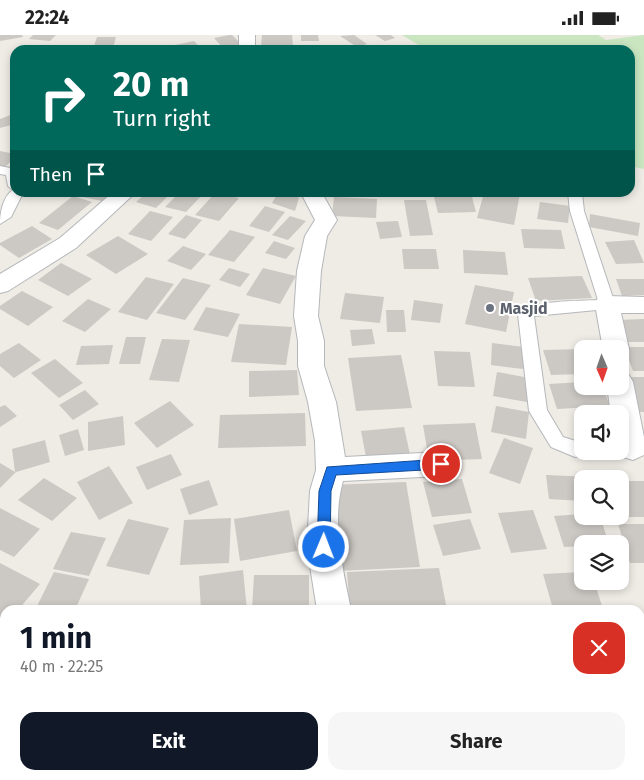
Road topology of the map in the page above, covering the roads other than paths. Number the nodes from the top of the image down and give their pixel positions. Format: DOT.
graph roads {
  1 [pos="14,197"];
  2 [pos="120,197"];
  3 [pos="313,197"];
  4 [pos="575,197"];
  5 [pos="0,220"];
  6 [pos="0,285"];
  7 [pos="607,303"];
  8 [pos="644,305"];
  9 [pos="614,340"];
  10 [pos="622,395"];
  11 [pos="574,450"];
  12 [pos="632,451"];
  13 [pos="441,464"];
  14 [pos="331,470"];
  15 [pos="333,605"];
  1 -- 5 [label="lane"];
  2 -- 6 [label="street"];
  3 -- 14 [label="street"];
  4 -- 7 [label="lane"];
  7 -- 8 [label="street"];
  7 -- 9 [label="street"];
  7 -- 11 [label="lane"];
  10 -- 12 [label="street"];
  13 -- 14 [label="street"];
  14 -- 15 [label="street"];
}
